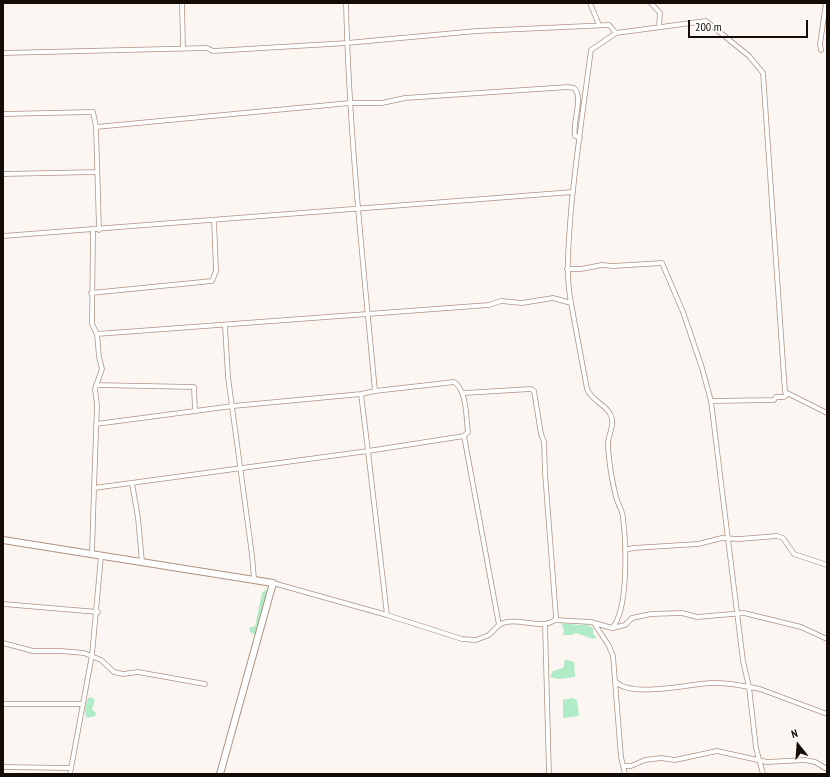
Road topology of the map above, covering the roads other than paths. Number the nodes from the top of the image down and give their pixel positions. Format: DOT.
graph roads {
  1 [pos="182,3"];
  2 [pos="346,3"];
  3 [pos="590,3"];
  4 [pos="651,3"];
  5 [pos="826,3"];
  6 [pos="600,25"];
  7 [pos="659,27"];
  8 [pos="616,33"];
  9 [pos="347,43"];
  10 [pos="183,49"];
  11 [pos="822,50"];
  12 [pos="3,54"];
  13 [pos="350,103"];
  14 [pos="3,114"];
  15 [pos="96,127"];
  16 [pos="580,138"];
  17 [pos="97,172"];
  18 [pos="3,174"];
  19 [pos="573,192"];
  20 [pos="358,209"];
  21 [pos="214,220"];
  22 [pos="93,230"];
  23 [pos="99,230"];
  24 [pos="3,236"];
  25 [pos="567,269"];
  26 [pos="91,293"];
  27 [pos="570,303"];
  28 [pos="368,314"];
  29 [pos="225,326"];
  30 [pos="97,334"];
  31 [pos="96,384"];
  32 [pos="376,391"];
  33 [pos="464,393"];
  34 [pos="361,394"];
  35 [pos="787,394"];
  36 [pos="711,401"];
  37 [pos="233,406"];
  38 [pos="195,411"];
  39 [pos="827,412"];
  40 [pos="96,424"];
  41 [pos="464,436"];
  42 [pos="368,451"];
  43 [pos="240,468"];
  44 [pos="132,483"];
  45 [pos="94,488"];
  46 [pos="726,538"];
  47 [pos="3,540"];
  48 [pos="624,550"];
  49 [pos="92,553"];
  50 [pos="101,556"];
  51 [pos="142,562"];
  52 [pos="827,565"];
  53 [pos="254,579"];
  54 [pos="274,583"];
  55 [pos="3,604"];
  56 [pos="98,612"];
  57 [pos="737,613"];
  58 [pos="387,615"];
  59 [pos="555,620"];
  60 [pos="594,623"];
  61 [pos="545,624"];
  62 [pos="499,625"];
  63 [pos="612,628"];
  64 [pos="827,639"];
  65 [pos="3,643"];
  66 [pos="92,656"];
  67 [pos="616,682"];
  68 [pos="205,684"];
  69 [pos="749,686"];
  70 [pos="3,704"];
  71 [pos="83,704"];
  72 [pos="827,714"];
  73 [pos="760,761"];
  74 [pos="623,766"];
  75 [pos="3,767"];
  76 [pos="71,768"];
  77 [pos="827,769"];
  78 [pos="70,774"];
  79 [pos="220,774"];
  80 [pos="549,774"];
  81 [pos="625,774"];
  82 [pos="763,774"];
  1 -- 10 [label="street"];
  2 -- 9 [label="street"];
  3 -- 6 [label="street"];
  4 -- 7 [label="street"];
  5 -- 11 [label="street"];
  6 -- 8 [label="street"];
  6 -- 9 [label="street"];
  7 -- 8 [label="street"];
  7 -- 35 [label="street"];
  8 -- 16 [label="street"];
  9 -- 10 [label="street"];
  9 -- 13 [label="street"];
  10 -- 12 [label="street"];
  13 -- 15 [label="street"];
  13 -- 16 [label="street"];
  13 -- 20 [label="street"];
  14 -- 15 [label="street"];
  15 -- 17 [label="street"];
  16 -- 19 [label="street"];
  17 -- 18 [label="street"];
  17 -- 23 [label="street"];
  19 -- 20 [label="street"];
  19 -- 25 [label="street"];
  20 -- 21 [label="street"];
  20 -- 28 [label="street"];
  21 -- 23 [label="street"];
  21 -- 26 [label="street"];
  22 -- 23 [label="street"];
  22 -- 24 [label="street"];
  22 -- 26 [label="street"];
  25 -- 27 [label="street"];
  25 -- 36 [label="street"];
  26 -- 30 [label="street"];
  27 -- 28 [label="street"];
  27 -- 48 [label="street"];
  28 -- 29 [label="street"];
  28 -- 32 [label="street"];
  29 -- 30 [label="street"];
  29 -- 37 [label="street"];
  30 -- 31 [label="street"];
  31 -- 38 [label="street"];
  31 -- 40 [label="street"];
  32 -- 34 [label="street"];
  32 -- 41 [label="street"];
  33 -- 59 [label="street"];
  34 -- 37 [label="street"];
  34 -- 42 [label="street"];
  35 -- 36 [label="street"];
  35 -- 39 [label="street"];
  36 -- 46 [label="street"];
  37 -- 38 [label="street"];
  37 -- 43 [label="street"];
  38 -- 40 [label="street"];
  40 -- 45 [label="street"];
  41 -- 42 [label="street"];
  41 -- 62 [label="street"];
  42 -- 43 [label="street"];
  42 -- 58 [label="street"];
  43 -- 44 [label="street"];
  43 -- 53 [label="street"];
  44 -- 45 [label="street"];
  44 -- 51 [label="street"];
  45 -- 49 [label="street"];
  46 -- 48 [label="street"];
  46 -- 52 [label="street"];
  46 -- 57 [label="street"];
  47 -- 49 [label="street"];
  48 -- 63 [label="street"];
  49 -- 50 [label="street"];
  50 -- 51 [label="street"];
  50 -- 56 [label="street"];
  51 -- 53 [label="street"];
  53 -- 54 [label="street"];
  54 -- 58 [label="street"];
  54 -- 79 [label="street"];
  55 -- 56 [label="street"];
  56 -- 66 [label="street"];
  57 -- 63 [label="street"];
  57 -- 64 [label="street"];
  57 -- 69 [label="street"];
  58 -- 62 [label="street"];
  59 -- 60 [label="street"];
  59 -- 61 [label="street"];
  60 -- 63 [label="street"];
  60 -- 67 [label="street"];
  61 -- 62 [label="street"];
  61 -- 80 [label="street"];
  65 -- 66 [label="street"];
  66 -- 68 [label="street"];
  66 -- 71 [label="street"];
  67 -- 69 [label="street"];
  67 -- 74 [label="street"];
  69 -- 72 [label="street"];
  69 -- 73 [label="street"];
  70 -- 71 [label="street"];
  71 -- 76 [label="street"];
  73 -- 74 [label="street"];
  73 -- 77 [label="street"];
  73 -- 82 [label="street"];
  74 -- 81 [label="street"];
  75 -- 76 [label="street"];
  76 -- 78 [label="street"];
}
